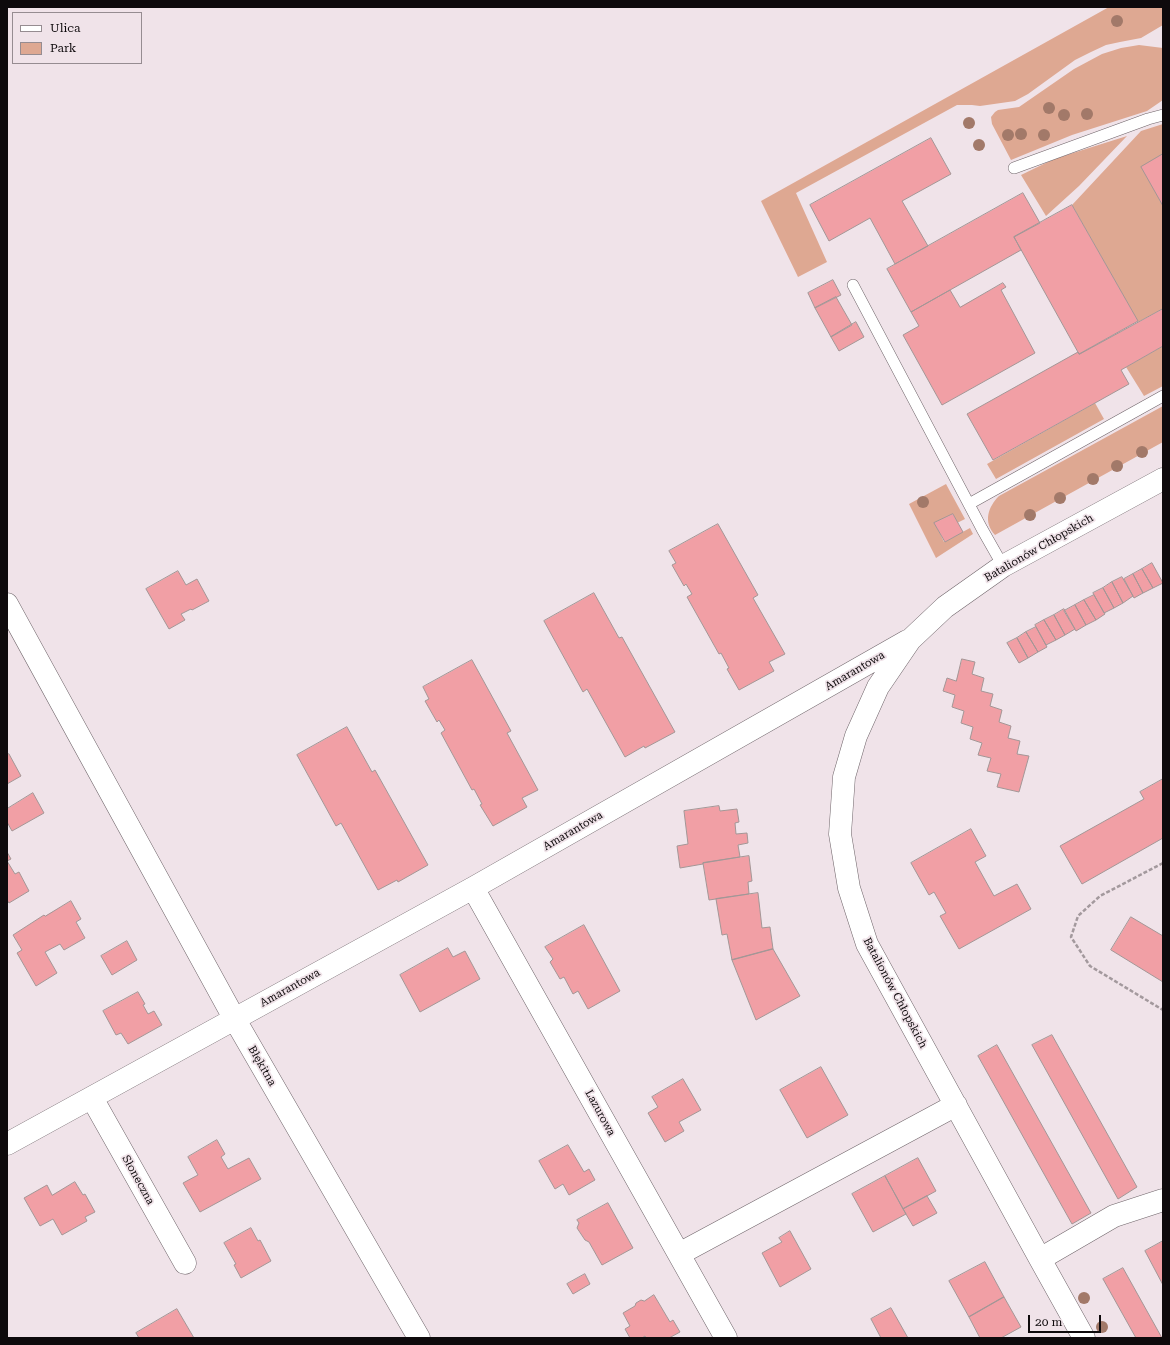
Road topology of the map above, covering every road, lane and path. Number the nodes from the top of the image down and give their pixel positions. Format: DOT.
graph roads {
  1 [pos="1163,115"];
  2 [pos="1014,168"];
  3 [pos="853,285"];
  4 [pos="1163,396"];
  5 [pos="1163,479"];
  6 [pos="969,504"];
  7 [pos="1003,566"];
  8 [pos="7,604"];
  9 [pos="910,640"];
  10 [pos="1163,863"];
  11 [pos="473,888"];
  12 [pos="1163,1010"];
  13 [pos="234,1018"];
  14 [pos="92,1098"];
  15 [pos="956,1105"];
  16 [pos="7,1144"];
  17 [pos="1163,1200"];
  18 [pos="679,1254"];
  19 [pos="1040,1259"];
  20 [pos="185,1263"];
  21 [pos="419,1338"];
  22 [pos="726,1338"];
  23 [pos="1084,1338"];
  1 -- 2 [label="lane"];
  3 -- 6 [label="lane"];
  4 -- 6 [label="lane"];
  5 -- 7 [label="street, Batalionów Chłopskich"];
  6 -- 7 [label="lane"];
  7 -- 9 [label="street, Batalionów Chłopskich"];
  8 -- 13 [label="street, Błękitna"];
  9 -- 11 [label="street, Amarantowa"];
  9 -- 15 [label="street, Batalionów Chłopskich"];
  10 -- 12 [label="path"];
  11 -- 13 [label="street, Amarantowa"];
  11 -- 18 [label="street, Lazurowa"];
  13 -- 14 [label="street"];
  13 -- 21 [label="street, Błękitna"];
  14 -- 16 [label="street"];
  14 -- 20 [label="street, Słoneczna"];
  15 -- 18 [label="street"];
  15 -- 19 [label="street, Batalionów Chłopskich"];
  17 -- 19 [label="street"];
  18 -- 22 [label="street, Lazurowa"];
  19 -- 23 [label="street, Batalionów Chłopskich"];
}
